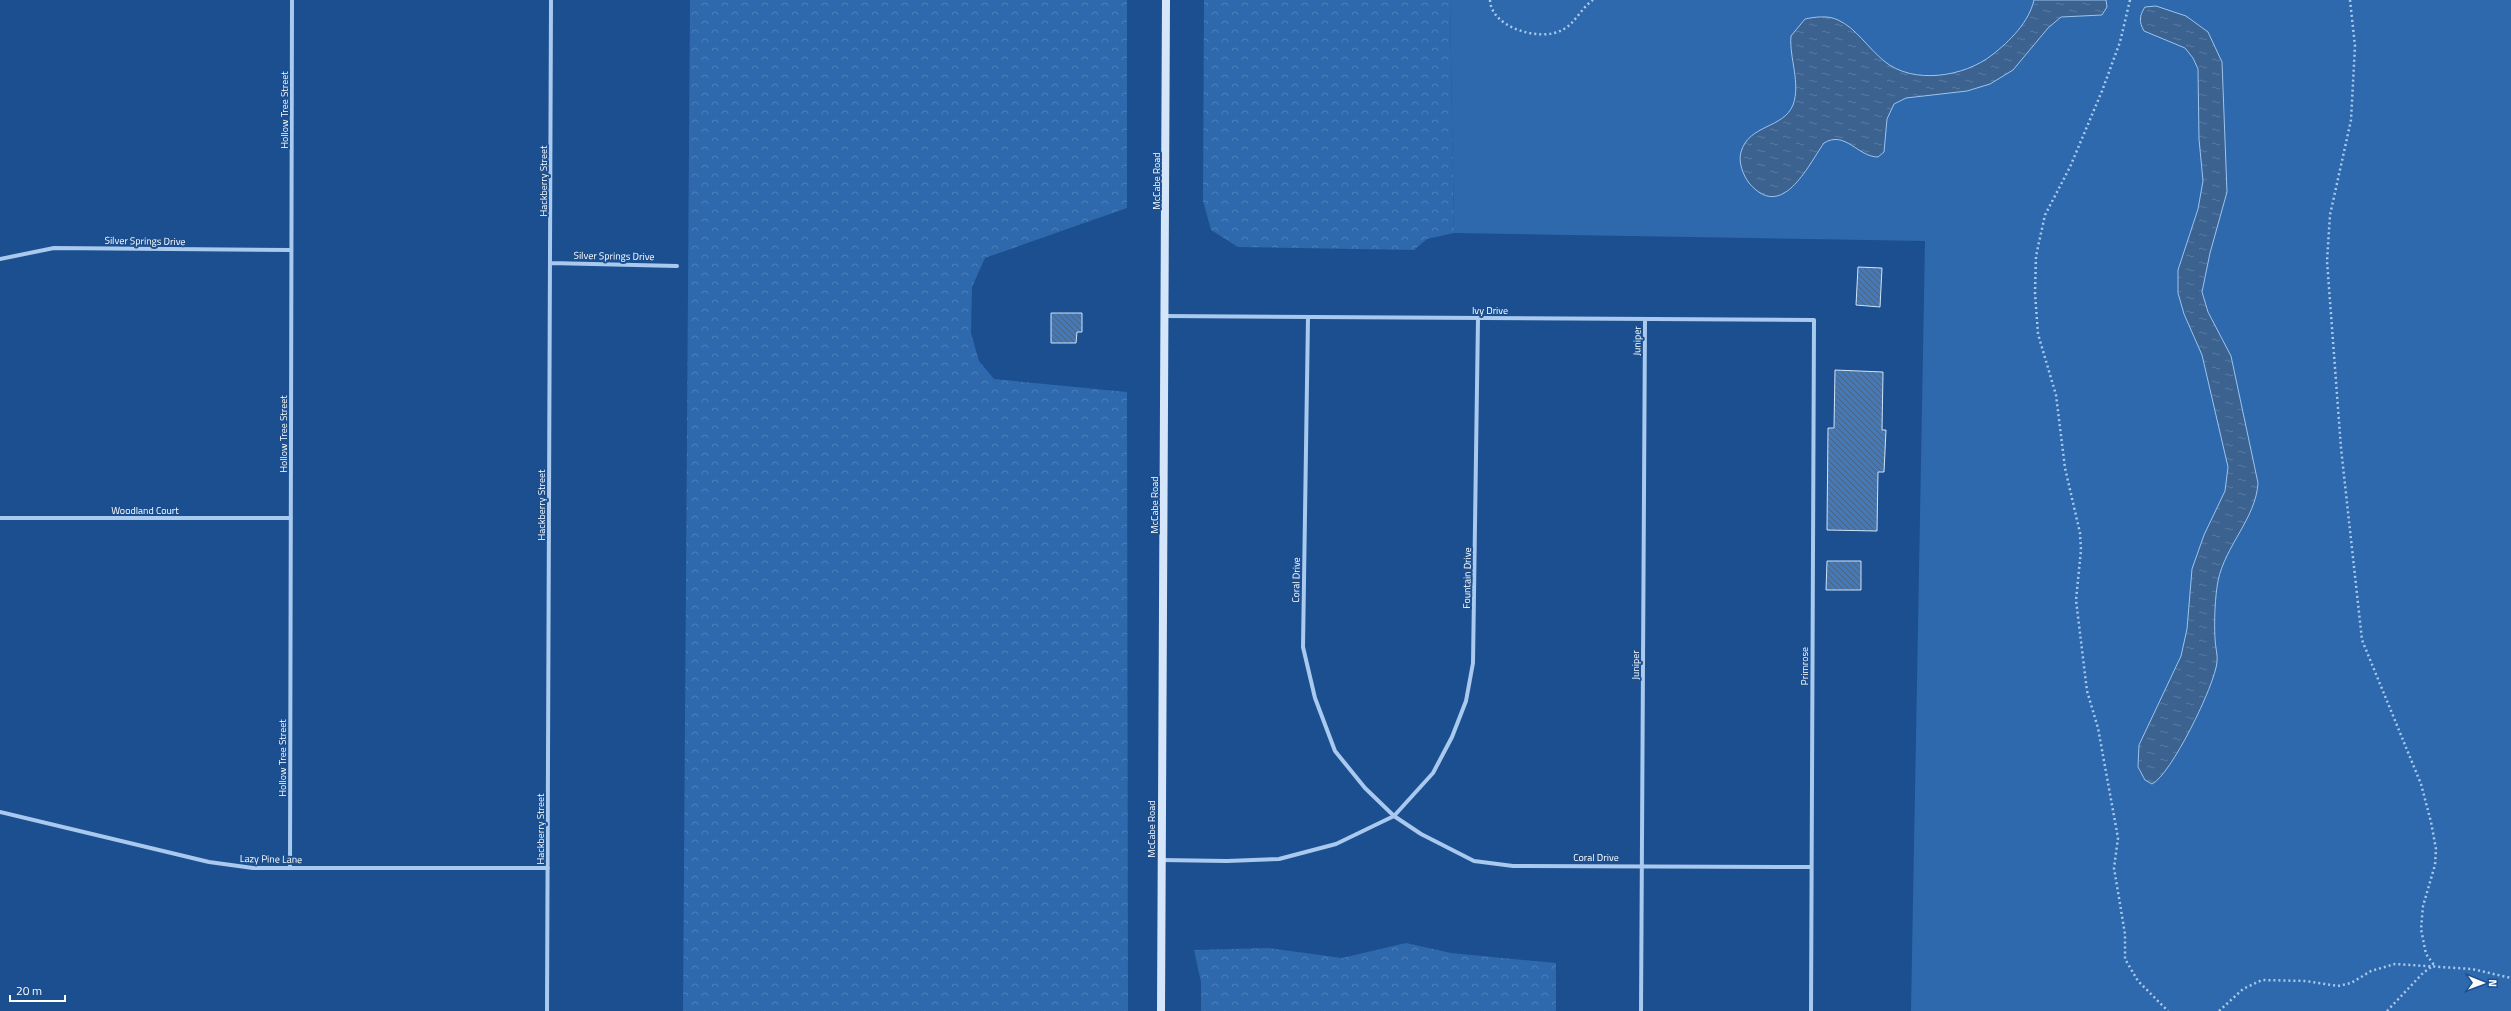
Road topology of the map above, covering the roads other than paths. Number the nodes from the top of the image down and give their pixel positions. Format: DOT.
graph roads {
  1 [pos="292,0"];
  2 [pos="551,0"];
  3 [pos="1166,0"];
  4 [pos="291,250"];
  5 [pos="0,259"];
  6 [pos="550,263"];
  7 [pos="677,266"];
  8 [pos="1165,316"];
  9 [pos="1308,317"];
  10 [pos="1478,318"];
  11 [pos="1645,319"];
  12 [pos="1814,320"];
  13 [pos="0,518"];
  14 [pos="291,518"];
  15 [pos="0,812"];
  16 [pos="1394,816"];
  17 [pos="1161,860"];
  18 [pos="1642,865"];
  19 [pos="1811,867"];
  20 [pos="290,868"];
  21 [pos="548,868"];
  22 [pos="547,1011"];
  23 [pos="1161,1011"];
  24 [pos="1641,1011"];
  25 [pos="1811,1011"];
  1 -- 4 [label="street, Hollow Tree Street"];
  2 -- 6 [label="street, Hackberry Street"];
  3 -- 8 [label="street, McCabe Road"];
  4 -- 5 [label="street, Silver Springs Drive"];
  4 -- 14 [label="street, Hollow Tree Street"];
  6 -- 7 [label="street, Silver Springs Drive"];
  6 -- 21 [label="street, Hackberry Street"];
  8 -- 9 [label="street, Ivy Drive"];
  8 -- 17 [label="street, McCabe Road"];
  9 -- 10 [label="street, Ivy Drive"];
  9 -- 16 [label="street, Coral Drive"];
  10 -- 11 [label="street, Ivy Drive"];
  10 -- 16 [label="street, Fountain Drive"];
  11 -- 12 [label="street, Ivy Drive"];
  11 -- 18 [label="street, Juniper"];
  12 -- 19 [label="street, Primrose"];
  13 -- 14 [label="street, Woodland Court"];
  14 -- 20 [label="street, Hollow Tree Street"];
  15 -- 20 [label="street, Lazy Pine Lane"];
  16 -- 17 [label="street"];
  16 -- 18 [label="street, Coral Drive"];
  17 -- 23 [label="street, McCabe Road"];
  18 -- 19 [label="street, Coral Drive"];
  18 -- 24 [label="street, Juniper"];
  19 -- 25 [label="street, Primrose"];
  20 -- 21 [label="street, Lazy Pine Lane"];
  21 -- 22 [label="street, Hackberry Street"];
}
